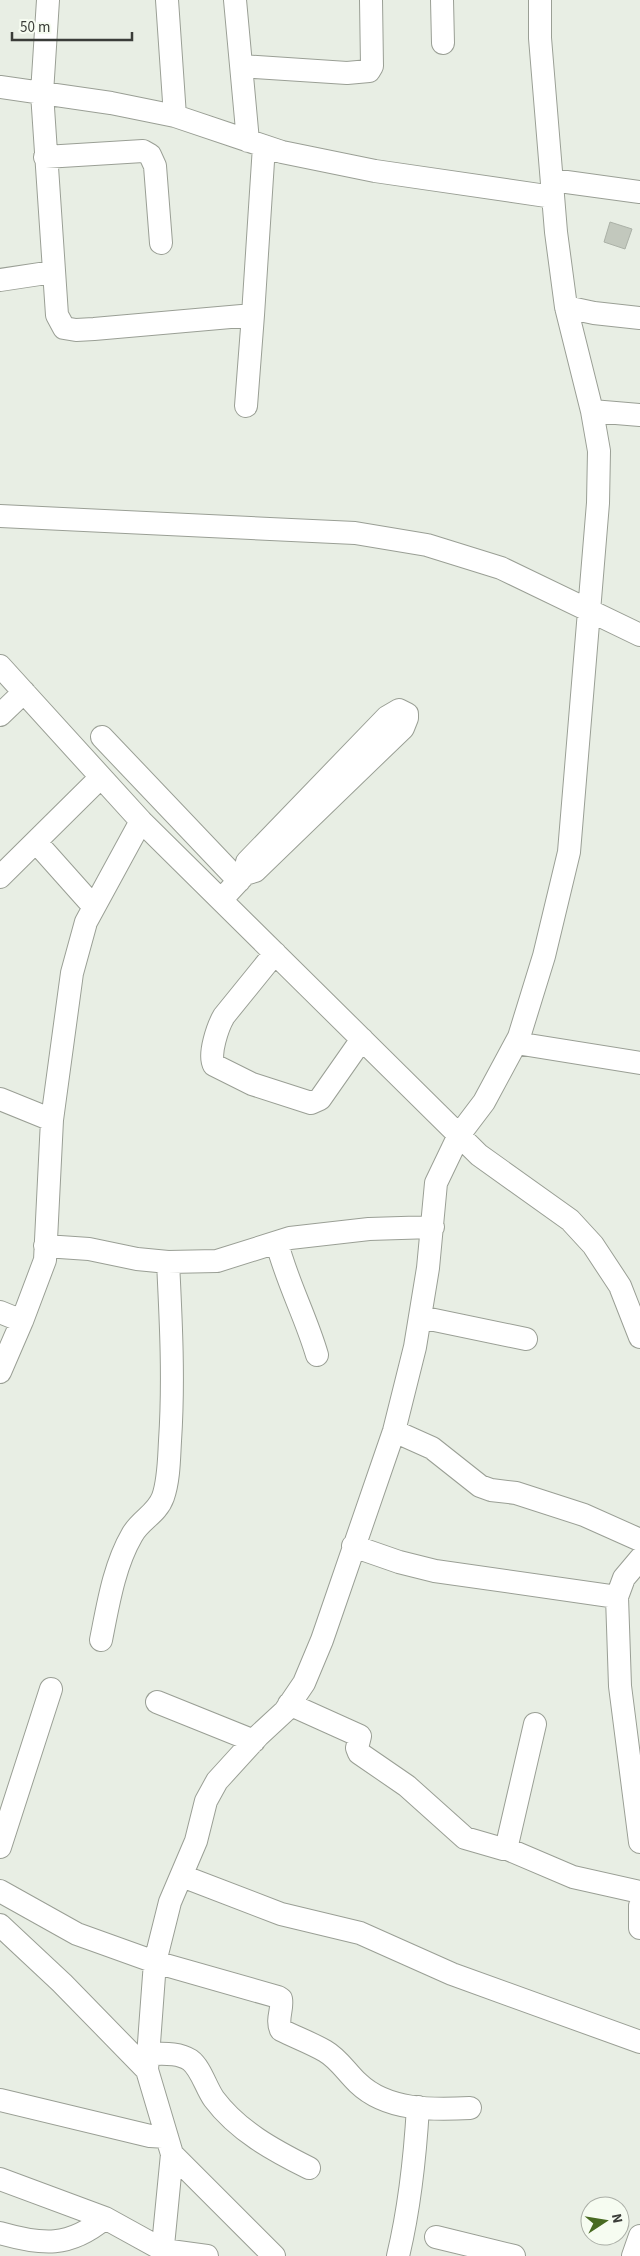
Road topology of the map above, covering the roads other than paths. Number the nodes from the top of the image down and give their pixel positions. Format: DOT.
graph roads {
  1 [pos="48,0"];
  2 [pos="167,0"];
  3 [pos="235,0"];
  4 [pos="371,0"];
  5 [pos="442,0"];
  6 [pos="540,0"];
  7 [pos="443,43"];
  8 [pos="241,66"];
  9 [pos="0,87"];
  10 [pos="42,93"];
  11 [pos="175,116"];
  12 [pos="256,143"];
  13 [pos="46,157"];
  14 [pos="553,188"];
  15 [pos="640,192"];
  16 [pos="161,243"];
  17 [pos="53,272"];
  18 [pos="0,280"];
  19 [pos="566,307"];
  20 [pos="253,315"];
  21 [pos="640,318"];
  22 [pos="246,406"];
  23 [pos="592,411"];
  24 [pos="640,415"];
  25 [pos="0,516"];
  26 [pos="588,610"];
  27 [pos="640,635"];
  28 [pos="0,666"];
  29 [pos="24,692"];
  30 [pos="0,715"];
  31 [pos="102,738"];
  32 [pos="101,777"];
  33 [pos="141,820"];
  34 [pos="36,842"];
  35 [pos="0,877"];
  36 [pos="242,878"];
  37 [pos="221,900"];
  38 [pos="94,907"];
  39 [pos="276,953"];
  40 [pos="362,1039"];
  41 [pos="516,1043"];
  42 [pos="640,1063"];
  43 [pos="0,1099"];
  44 [pos="52,1120"];
  45 [pos="460,1135"];
  46 [pos="433,1227"];
  47 [pos="277,1243"];
  48 [pos="45,1246"];
  49 [pos="168,1262"];
  50 [pos="0,1312"];
  51 [pos="420,1317"];
  52 [pos="22,1321"];
  53 [pos="640,1336"];
  54 [pos="526,1339"];
  55 [pos="317,1355"];
  56 [pos="0,1372"];
  57 [pos="394,1431"];
  58 [pos="640,1540"];
  59 [pos="353,1546"];
  60 [pos="640,1559"];
  61 [pos="617,1597"];
  62 [pos="101,1640"];
  63 [pos="51,1689"];
  64 [pos="157,1702"];
  65 [pos="289,1704"];
  66 [pos="535,1724"];
  67 [pos="254,1741"];
  68 [pos="640,1842"];
  69 [pos="0,1847"];
  70 [pos="505,1848"];
  71 [pos="182,1876"];
  72 [pos="0,1892"];
  73 [pos="640,1892"];
  74 [pos="640,1906"];
  75 [pos="42,1916"];
  76 [pos="640,1928"];
  77 [pos="8,1932"];
  78 [pos="155,1962"];
  79 [pos="640,2042"];
  80 [pos="148,2062"];
  81 [pos="0,2100"];
  82 [pos="418,2107"];
  83 [pos="470,2108"];
  84 [pos="170,2145"];
  85 [pos="309,2168"];
  86 [pos="0,2179"];
  87 [pos="105,2218"];
  88 [pos="0,2233"];
  89 [pos="640,2236"];
  90 [pos="436,2237"];
  91 [pos="260,2251"];
  92 [pos="163,2253"];
  93 [pos="207,2256"];
  94 [pos="398,2256"];
  95 [pos="514,2256"];
  96 [pos="633,2256"];
  1 -- 10 [label="street"];
  2 -- 11 [label="street"];
  3 -- 8 [label="street"];
  4 -- 8 [label="street"];
  5 -- 7 [label="street"];
  6 -- 14 [label="street"];
  8 -- 12 [label="street"];
  9 -- 10 [label="street"];
  10 -- 11 [label="street"];
  10 -- 13 [label="street"];
  11 -- 12 [label="street"];
  12 -- 14 [label="street"];
  12 -- 20 [label="street"];
  13 -- 16 [label="street"];
  13 -- 17 [label="street"];
  14 -- 15 [label="street"];
  14 -- 19 [label="street"];
  17 -- 18 [label="street"];
  17 -- 20 [label="street"];
  19 -- 21 [label="street"];
  19 -- 23 [label="street"];
  20 -- 22 [label="street"];
  23 -- 24 [label="street"];
  23 -- 26 [label="street"];
  25 -- 26 [label="street"];
  26 -- 27 [label="street"];
  26 -- 41 [label="street"];
  28 -- 29 [label="street"];
  29 -- 30 [label="street"];
  29 -- 32 [label="street"];
  31 -- 36 [label="street"];
  32 -- 33 [label="street"];
  32 -- 34 [label="street"];
  33 -- 37 [label="street"];
  33 -- 38 [label="street"];
  34 -- 35 [label="street"];
  34 -- 38 [label="street"];
  36 -- 36 [label="street"];
  36 -- 37 [label="street"];
  37 -- 39 [label="street"];
  38 -- 44 [label="street"];
  39 -- 40 [label="street"];
  39 -- 40 [label="street"];
  40 -- 45 [label="street"];
  41 -- 42 [label="street"];
  41 -- 45 [label="street"];
  43 -- 44 [label="street"];
  44 -- 48 [label="street"];
  45 -- 46 [label="street"];
  45 -- 53 [label="street"];
  46 -- 47 [label="street"];
  46 -- 51 [label="street"];
  47 -- 49 [label="street"];
  47 -- 55 [label="street"];
  48 -- 49 [label="street"];
  48 -- 52 [label="street"];
  49 -- 62 [label="street"];
  50 -- 52 [label="street"];
  51 -- 54 [label="street"];
  51 -- 57 [label="street"];
  52 -- 56 [label="street"];
  57 -- 58 [label="street"];
  57 -- 59 [label="street"];
  59 -- 61 [label="street"];
  59 -- 65 [label="street"];
  60 -- 61 [label="street"];
  61 -- 68 [label="street"];
  63 -- 69 [label="street"];
  64 -- 67 [label="street"];
  65 -- 67 [label="street"];
  65 -- 70 [label="street"];
  66 -- 70 [label="street"];
  67 -- 71 [label="street"];
  70 -- 73 [label="street"];
  71 -- 78 [label="street"];
  71 -- 79 [label="street"];
  72 -- 75 [label="street"];
  74 -- 76 [label="street"];
  75 -- 77 [label="street"];
  75 -- 78 [label="street"];
  77 -- 80 [label="street"];
  78 -- 80 [label="street"];
  78 -- 82 [label="street"];
  80 -- 84 [label="street"];
  80 -- 85 [label="street"];
  81 -- 84 [label="street"];
  82 -- 83 [label="street"];
  82 -- 94 [label="street"];
  84 -- 91 [label="street"];
  84 -- 92 [label="street"];
  86 -- 87 [label="street"];
  87 -- 88 [label="street"];
  87 -- 92 [label="street"];
  89 -- 96 [label="street"];
  90 -- 95 [label="street"];
  92 -- 93 [label="street"];
}
